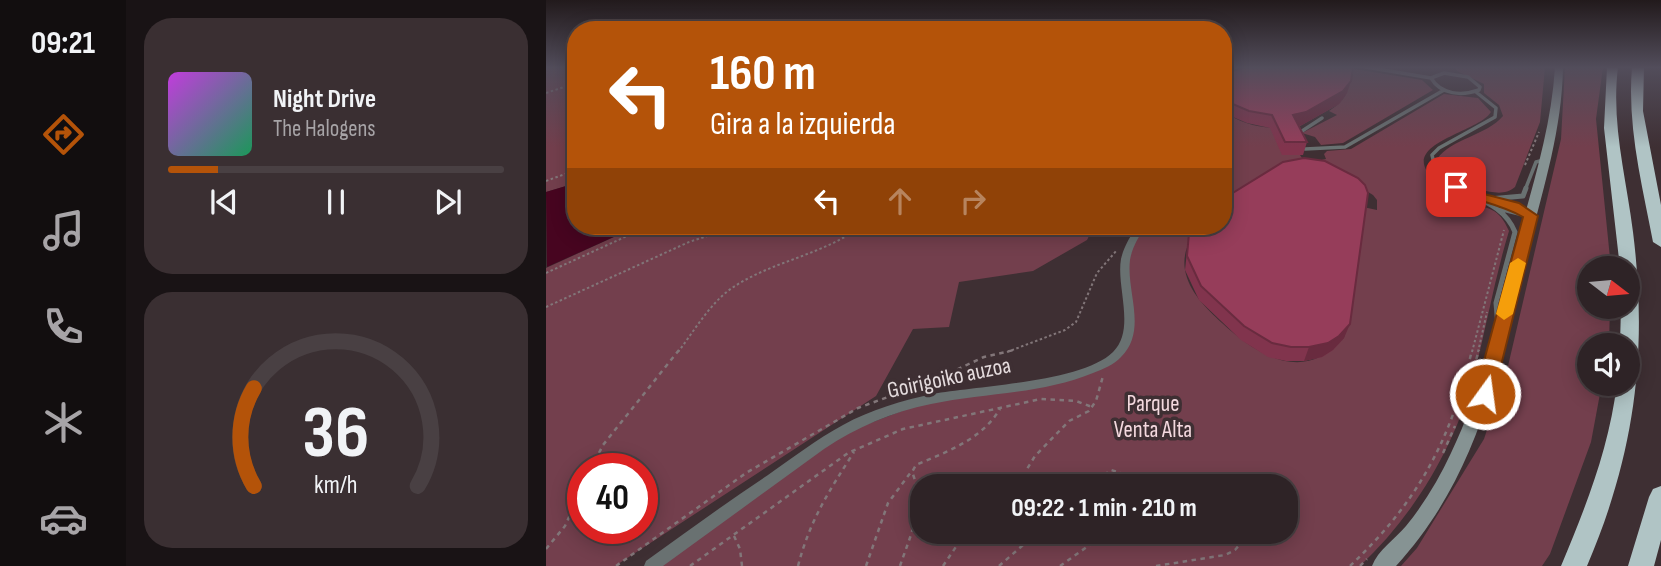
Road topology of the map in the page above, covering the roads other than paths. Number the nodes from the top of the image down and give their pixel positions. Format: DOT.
graph roads {
  1 [pos="1438,93"];
  2 [pos="1478,93"];
  3 [pos="1558,93"];
  4 [pos="1612,93"];
  5 [pos="1636,93"];
  6 [pos="1322,118"];
  7 [pos="1305,149"];
  8 [pos="1309,158"];
  9 [pos="1547,159"];
  10 [pos="1479,197"];
  11 [pos="1489,199"];
  12 [pos="1493,205"];
  13 [pos="1531,216"];
  14 [pos="1135,235"];
  15 [pos="1661,242"];
  16 [pos="1499,336"];
  17 [pos="1661,497"];
  18 [pos="1378,560"];
  19 [pos="651,566"];
  20 [pos="1574,566"];
  21 [pos="1642,566"];
  1 -- 7 [label="lane"];
  2 -- 10 [label="lane"];
  3 -- 9 [label="street"];
  4 -- 20 [label="highway"];
  5 -- 15 [label="highway"];
  6 -- 7 [label="lane"];
  7 -- 8 [label="lane"];
  9 -- 11 [label="lane"];
  9 -- 13 [label="street"];
  10 -- 11 [label="lane"];
  10 -- 12 [label="lane"];
  11 -- 13 [label="lane"];
  12 -- 13 [label="lane"];
  12 -- 16 [label="lane"];
  13 -- 16 [label="street"];
  14 -- 19 [label="street, Goirigoiko auzoa"];
  16 -- 18 [label="street"];
  17 -- 21 [label="highway"];
}
